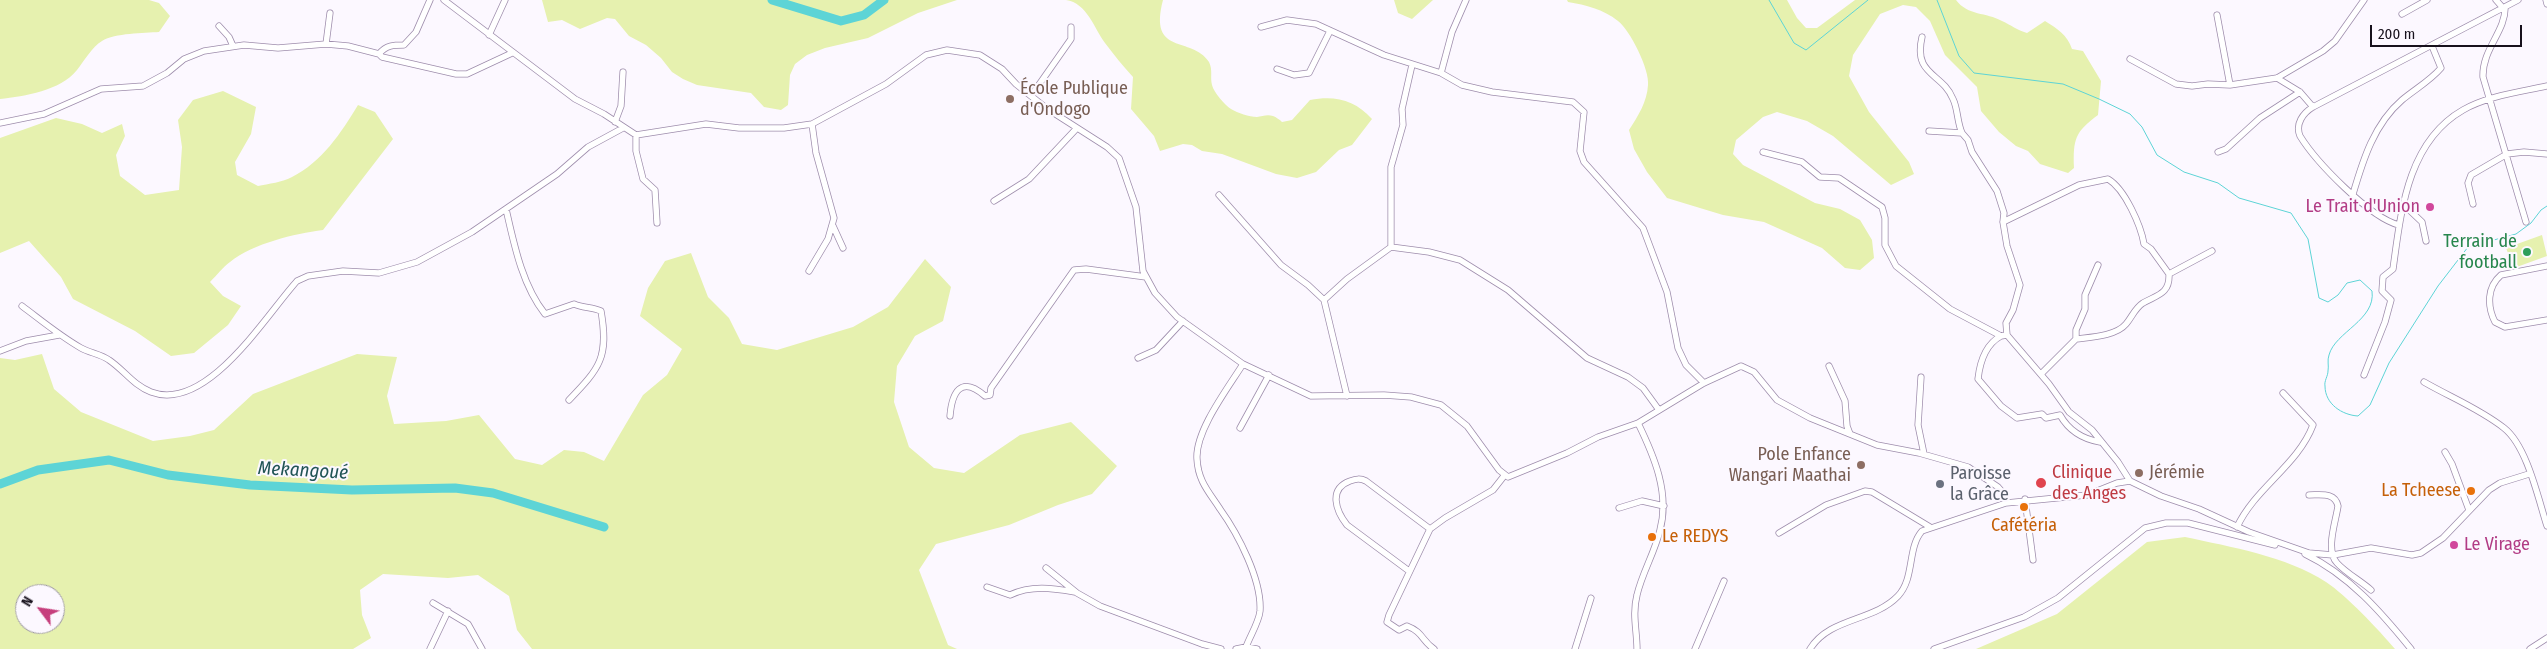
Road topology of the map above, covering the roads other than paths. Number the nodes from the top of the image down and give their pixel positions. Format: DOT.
graph roads {
  1 [pos="430,0"];
  2 [pos="444,0"];
  3 [pos="504,0"];
  4 [pos="1466,0"];
  5 [pos="2364,0"];
  6 [pos="2427,0"];
  7 [pos="2496,0"];
  8 [pos="2518,0"];
  9 [pos="2546,0"];
  10 [pos="2547,4"];
  11 [pos="2504,7"];
  12 [pos="330,13"];
  13 [pos="2402,14"];
  14 [pos="2217,15"];
  15 [pos="219,26"];
  16 [pos="1071,27"];
  17 [pos="1261,27"];
  18 [pos="1330,31"];
  19 [pos="489,35"];
  20 [pos="1922,37"];
  21 [pos="326,44"];
  22 [pos="234,46"];
  23 [pos="2432,46"];
  24 [pos="512,53"];
  25 [pos="379,54"];
  26 [pos="2130,59"];
  27 [pos="1412,65"];
  28 [pos="1277,69"];
  29 [pos="623,72"];
  30 [pos="1441,73"];
  31 [pos="2277,78"];
  32 [pos="2230,85"];
  33 [pos="2547,86"];
  34 [pos="2300,92"];
  35 [pos="1031,96"];
  36 [pos="2491,99"];
  37 [pos="2313,107"];
  38 [pos="615,122"];
  39 [pos="0,123"];
  40 [pos="812,124"];
  41 [pos="623,128"];
  42 [pos="1077,128"];
  43 [pos="1929,131"];
  44 [pos="1962,132"];
  45 [pos="636,135"];
  46 [pos="1763,152"];
  47 [pos="2218,152"];
  48 [pos="2507,154"];
  49 [pos="2547,154"];
  50 [pos="1219,194"];
  51 [pos="2353,194"];
  52 [pos="994,201"];
  53 [pos="2403,204"];
  54 [pos="2473,204"];
  55 [pos="506,209"];
  56 [pos="2003,222"];
  57 [pos="2526,222"];
  58 [pos="657,223"];
  59 [pos="2399,225"];
  60 [pos="833,226"];
  61 [pos="1392,230"];
  62 [pos="2426,241"];
  63 [pos="1391,247"];
  64 [pos="842,248"];
  65 [pos="1402,250"];
  66 [pos="2212,251"];
  67 [pos="2098,265"];
  68 [pos="2547,266"];
  69 [pos="809,271"];
  70 [pos="2170,274"];
  71 [pos="1146,277"];
  72 [pos="1324,300"];
  73 [pos="22,306"];
  74 [pos="2547,320"];
  75 [pos="1184,321"];
  76 [pos="59,335"];
  77 [pos="2004,335"];
  78 [pos="2076,338"];
  79 [pos="0,351"];
  80 [pos="1138,358"];
  81 [pos="1243,364"];
  82 [pos="1829,366"];
  83 [pos="2041,374"];
  84 [pos="1268,375"];
  85 [pos="2364,375"];
  86 [pos="1920,377"];
  87 [pos="2424,382"];
  88 [pos="1704,383"];
  89 [pos="2283,393"];
  90 [pos="1346,396"];
  91 [pos="569,400"];
  92 [pos="1659,410"];
  93 [pos="950,416"];
  94 [pos="1638,423"];
  95 [pos="1240,428"];
  96 [pos="1850,434"];
  97 [pos="2100,442"];
  98 [pos="2445,452"];
  99 [pos="1924,454"];
  100 [pos="2529,474"];
  101 [pos="1504,476"];
  102 [pos="2130,481"];
  103 [pos="2310,495"];
  104 [pos="2025,500"];
  105 [pos="2006,503"];
  106 [pos="1664,506"];
  107 [pos="1619,508"];
  108 [pos="2469,510"];
  109 [pos="2547,526"];
  110 [pos="1930,527"];
  111 [pos="2237,527"];
  112 [pos="1430,530"];
  113 [pos="1779,533"];
  114 [pos="2333,554"];
  115 [pos="2033,560"];
  116 [pos="1046,568"];
  117 [pos="1409,571"];
  118 [pos="1724,581"];
  119 [pos="987,587"];
  120 [pos="2371,590"];
  121 [pos="1077,593"];
  122 [pos="1591,598"];
  123 [pos="433,603"];
  124 [pos="448,611"];
  125 [pos="2547,638"];
  126 [pos="1246,647"];
  127 [pos="430,649"];
  128 [pos="482,649"];
  129 [pos="1221,649"];
  130 [pos="1236,649"];
  131 [pos="1256,649"];
  132 [pos="1434,649"];
  133 [pos="1575,649"];
  134 [pos="1637,649"];
  135 [pos="1695,649"];
  136 [pos="1810,649"];
  137 [pos="1934,649"];
  138 [pos="2411,649"];
  139 [pos="2530,649"];
  1 -- 25 [label="street"];
  2 -- 19 [label="street"];
  3 -- 19 [label="street"];
  4 -- 30 [label="street"];
  5 -- 31 [label="street"];
  6 -- 13 [label="street"];
  7 -- 11 [label="street"];
  8 -- 11 [label="street"];
  9 -- 10 [label="street"];
  11 -- 23 [label="street"];
  11 -- 36 [label="street"];
  12 -- 21 [label="street"];
  14 -- 32 [label="street"];
  15 -- 22 [label="street"];
  16 -- 35 [label="street"];
  17 -- 18 [label="street"];
  18 -- 27 [label="street"];
  18 -- 28 [label="street"];
  19 -- 24 [label="street"];
  20 -- 44 [label="street"];
  21 -- 22 [label="street"];
  21 -- 25 [label="street"];
  22 -- 39 [label="street"];
  23 -- 37 [label="street"];
  23 -- 51 [label="street"];
  24 -- 25 [label="street"];
  24 -- 38 [label="street"];
  26 -- 32 [label="street"];
  27 -- 30 [label="street"];
  27 -- 61 [label="street"];
  29 -- 38 [label="street"];
  30 -- 88 [label="street"];
  31 -- 32 [label="street"];
  31 -- 34 [label="street"];
  33 -- 36 [label="street"];
  34 -- 37 [label="street"];
  34 -- 47 [label="street"];
  35 -- 40 [label="street"];
  35 -- 42 [label="street"];
  36 -- 48 [label="street"];
  36 -- 53 [label="street"];
  37 -- 51 [label="street"];
  38 -- 41 [label="street"];
  40 -- 45 [label="street"];
  40 -- 60 [label="street"];
  41 -- 45 [label="street"];
  41 -- 55 [label="street"];
  42 -- 52 [label="street"];
  42 -- 71 [label="street"];
  43 -- 44 [label="street"];
  44 -- 56 [label="street"];
  45 -- 58 [label="street"];
  46 -- 77 [label="street"];
  48 -- 49 [label="street"];
  48 -- 54 [label="street"];
  48 -- 57 [label="street"];
  50 -- 72 [label="street"];
  51 -- 59 [label="street"];
  53 -- 59 [label="street"];
  53 -- 62 [label="street"];
  55 -- 76 [label="street"];
  55 -- 91 [label="street"];
  56 -- 70 [label="street"];
  56 -- 77 [label="street"];
  59 -- 85 [label="street"];
  60 -- 64 [label="street"];
  60 -- 69 [label="street"];
  61 -- 63 [label="street"];
  61 -- 65 [label="street"];
  63 -- 65 [label="street"];
  63 -- 72 [label="street"];
  65 -- 92 [label="street"];
  66 -- 70 [label="street"];
  67 -- 78 [label="street"];
  68 -- 74 [label="street"];
  70 -- 78 [label="street"];
  71 -- 75 [label="street"];
  71 -- 93 [label="street"];
  72 -- 90 [label="street"];
  73 -- 76 [label="street"];
  75 -- 80 [label="street"];
  75 -- 81 [label="street"];
  76 -- 79 [label="street"];
  77 -- 83 [label="street"];
  77 -- 97 [label="street"];
  78 -- 83 [label="street"];
  81 -- 84 [label="street"];
  81 -- 126 [label="street"];
  82 -- 96 [label="street"];
  83 -- 97 [label="street"];
  84 -- 90 [label="street"];
  84 -- 95 [label="street"];
  86 -- 99 [label="street"];
  87 -- 100 [label="street"];
  88 -- 92 [label="street"];
  88 -- 96 [label="street"];
  89 -- 111 [label="street"];
  90 -- 101 [label="street"];
  92 -- 94 [label="street"];
  94 -- 101 [label="street"];
  94 -- 106 [label="street"];
  96 -- 99 [label="street"];
  97 -- 102 [label="street"];
  98 -- 108 [label="street"];
  99 -- 105 [label="street"];
  100 -- 108 [label="street"];
  100 -- 109 [label="street"];
  101 -- 112 [label="street"];
  102 -- 104 [label="street"];
  102 -- 111 [label="street"];
  103 -- 114 [label="street"];
  104 -- 105 [label="street"];
  104 -- 115 [label="street"];
  105 -- 110 [label="street"];
  106 -- 107 [label="street"];
  106 -- 134 [label="street"];
  108 -- 114 [label="street"];
  110 -- 113 [label="street"];
  110 -- 136 [label="street"];
  111 -- 114 [label="street"];
  112 -- 117 [label="street"];
  112 -- 117 [label="street"];
  114 -- 120 [label="street"];
  116 -- 121 [label="street"];
  117 -- 132 [label="street"];
  118 -- 135 [label="street"];
  119 -- 121 [label="street"];
  121 -- 129 [label="street"];
  122 -- 133 [label="street"];
  123 -- 124 [label="street"];
  124 -- 127 [label="street"];
  124 -- 128 [label="street"];
  125 -- 139 [label="street"];
  126 -- 130 [label="street"];
  126 -- 131 [label="street"];
  137 -- 138 [label="street"];
}
